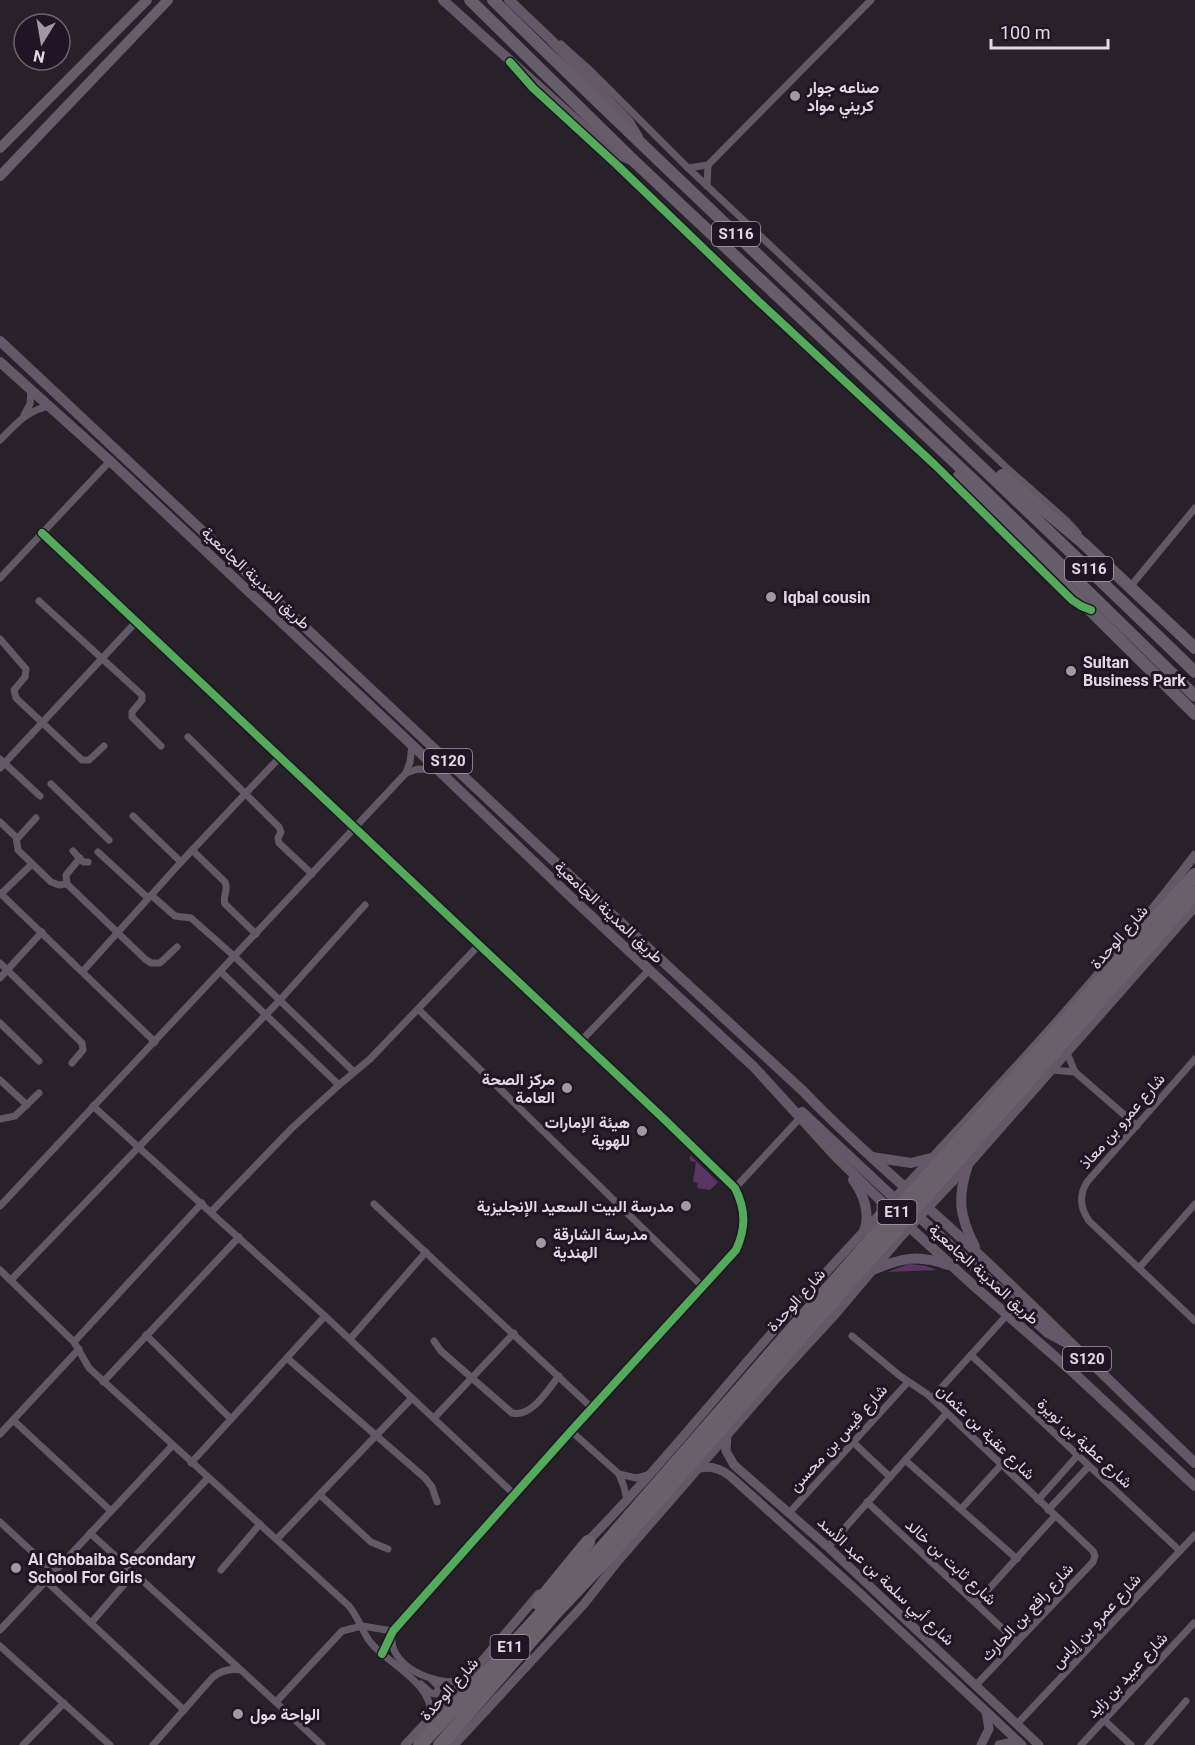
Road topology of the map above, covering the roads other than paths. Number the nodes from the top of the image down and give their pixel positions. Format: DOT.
graph roads {
  1 [pos="147,0"];
  2 [pos="168,0"];
  3 [pos="443,0"];
  4 [pos="470,0"];
  5 [pos="493,0"];
  6 [pos="509,0"];
  7 [pos="871,0"];
  8 [pos="551,40"];
  9 [pos="510,62"];
  10 [pos="640,143"];
  11 [pos="0,148"];
  12 [pos="634,161"];
  13 [pos="708,165"];
  14 [pos="688,168"];
  15 [pos="0,176"];
  16 [pos="707,186"];
  17 [pos="0,341"];
  18 [pos="0,363"];
  19 [pos="31,389"];
  20 [pos="50,406"];
  21 [pos="23,417"];
  22 [pos="0,440"];
  23 [pos="932,443"];
  24 [pos="110,461"];
  25 [pos="982,466"];
  26 [pos="1195,508"];
  27 [pos="42,533"];
  28 [pos="1083,543"];
  29 [pos="2,572"];
  30 [pos="1130,587"];
  31 [pos="39,601"];
  32 [pos="1091,610"];
  33 [pos="136,622"];
  34 [pos="0,639"];
  35 [pos="1195,648"];
  36 [pos="102,658"];
  37 [pos="1195,672"];
  38 [pos="1195,696"];
  39 [pos="1195,714"];
  40 [pos="42,723"];
  41 [pos="188,737"];
  42 [pos="412,745"];
  43 [pos="104,746"];
  44 [pos="161,746"];
  45 [pos="280,757"];
  46 [pos="2,763"];
  47 [pos="438,770"];
  48 [pos="405,773"];
  49 [pos="51,784"];
  50 [pos="246,794"];
  51 [pos="40,796"];
  52 [pos="133,816"];
  53 [pos="36,818"];
  54 [pos="0,822"];
  55 [pos="355,827"];
  56 [pos="17,839"];
  57 [pos="109,840"];
  58 [pos="192,850"];
  59 [pos="73,851"];
  60 [pos="98,852"];
  61 [pos="1195,855"];
  62 [pos="80,858"];
  63 [pos="88,862"];
  64 [pos="181,862"];
  65 [pos="32,864"];
  66 [pos="312,874"];
  67 [pos="1195,875"];
  68 [pos="67,884"];
  69 [pos="1195,892"];
  70 [pos="1,894"];
  71 [pos="149,896"];
  72 [pos="364,905"];
  73 [pos="1195,907"];
  74 [pos="42,932"];
  75 [pos="117,932"];
  76 [pos="256,934"];
  77 [pos="479,945"];
  78 [pos="177,948"];
  79 [pos="235,957"];
  80 [pos="0,963"];
  81 [pos="7,970"];
  82 [pos="649,970"];
  83 [pos="82,971"];
  84 [pos="221,972"];
  85 [pos="0,978"];
  86 [pos="280,1000"];
  87 [pos="418,1009"];
  88 [pos="266,1015"];
  89 [pos="0,1023"];
  90 [pos="155,1041"];
  91 [pos="581,1041"];
  92 [pos="1067,1053"];
  93 [pos="1195,1059"];
  94 [pos="39,1061"];
  95 [pos="72,1063"];
  96 [pos="1052,1070"];
  97 [pos="354,1072"];
  98 [pos="1075,1072"];
  99 [pos="0,1080"];
  100 [pos="339,1084"];
  101 [pos="39,1093"];
  102 [pos="786,1102"];
  103 [pos="27,1105"];
  104 [pos="93,1106"];
  105 [pos="800,1118"];
  106 [pos="0,1119"];
  107 [pos="1137,1126"];
  108 [pos="139,1147"];
  109 [pos="871,1157"];
  110 [pos="837,1158"];
  111 [pos="931,1158"];
  112 [pos="968,1165"];
  113 [pos="953,1181"];
  114 [pos="904,1186"];
  115 [pos="735,1188"];
  116 [pos="890,1202"];
  117 [pos="202,1203"];
  118 [pos="374,1204"];
  119 [pos="924,1204"];
  120 [pos="1195,1204"];
  121 [pos="0,1206"];
  122 [pos="211,1212"];
  123 [pos="919,1217"];
  124 [pos="910,1227"];
  125 [pos="864,1231"];
  126 [pos="239,1237"];
  127 [pos="426,1252"];
  128 [pos="979,1255"];
  129 [pos="954,1268"];
  130 [pos="1139,1268"];
  131 [pos="0,1270"];
  132 [pos="873,1270"];
  133 [pos="11,1280"];
  134 [pos="703,1287"];
  135 [pos="1007,1315"];
  136 [pos="325,1316"];
  137 [pos="1195,1321"];
  138 [pos="514,1333"];
  139 [pos="146,1335"];
  140 [pos="852,1336"];
  141 [pos="350,1339"];
  142 [pos="434,1341"];
  143 [pos="74,1342"];
  144 [pos="1071,1344"];
  145 [pos="79,1349"];
  146 [pos="971,1355"];
  147 [pos="287,1358"];
  148 [pos="559,1376"];
  149 [pos="471,1379"];
  150 [pos="103,1382"];
  151 [pos="908,1382"];
  152 [pos="412,1398"];
  153 [pos="932,1398"];
  154 [pos="592,1408"];
  155 [pos="946,1414"];
  156 [pos="434,1418"];
  157 [pos="231,1419"];
  158 [pos="13,1420"];
  159 [pos="571,1431"];
  160 [pos="0,1434"];
  161 [pos="727,1434"];
  162 [pos="377,1435"];
  163 [pos="854,1443"];
  164 [pos="172,1446"];
  165 [pos="1078,1455"];
  166 [pos="905,1460"];
  167 [pos="191,1463"];
  168 [pos="1195,1463"];
  169 [pos="1001,1465"];
  170 [pos="1089,1466"];
  171 [pos="696,1469"];
  172 [pos="619,1474"];
  173 [pos="648,1475"];
  174 [pos="890,1477"];
  175 [pos="208,1478"];
  176 [pos="1195,1486"];
  177 [pos="320,1495"];
  178 [pos="515,1495"];
  179 [pos="627,1500"];
  180 [pos="1038,1500"];
  181 [pos="437,1502"];
  182 [pos="867,1502"];
  183 [pos="767,1509"];
  184 [pos="961,1509"];
  185 [pos="1048,1510"];
  186 [pos="111,1511"];
  187 [pos="789,1513"];
  188 [pos="1055,1516"];
  189 [pos="0,1522"];
  190 [pos="260,1524"];
  191 [pos="90,1533"];
  192 [pos="1195,1535"];
  193 [pos="277,1539"];
  194 [pos="588,1542"];
  195 [pos="828,1547"];
  196 [pos="388,1549"];
  197 [pos="1180,1551"];
  198 [pos="609,1555"];
  199 [pos="1095,1556"];
  200 [pos="1017,1559"];
  201 [pos="126,1566"];
  202 [pos="221,1569"];
  203 [pos="54,1572"];
  204 [pos="134,1573"];
  205 [pos="46,1581"];
  206 [pos="976,1603"];
  207 [pos="91,1623"];
  208 [pos="1194,1624"];
  209 [pos="362,1626"];
  210 [pos="0,1630"];
  211 [pos="393,1631"];
  212 [pos="1017,1642"];
  213 [pos="0,1646"];
  214 [pos="382,1653"];
  215 [pos="498,1659"];
  216 [pos="242,1670"];
  217 [pos="427,1676"];
  218 [pos="466,1680"];
  219 [pos="416,1682"];
  220 [pos="976,1685"];
  221 [pos="1186,1701"];
  222 [pos="276,1702"];
  223 [pos="64,1703"];
  224 [pos="184,1710"];
  225 [pos="986,1712"];
  226 [pos="1104,1720"];
  227 [pos="428,1721"];
  228 [pos="1017,1724"];
  229 [pos="1020,1743"];
  230 [pos="23,1745"];
  231 [pos="110,1745"];
  232 [pos="153,1745"];
  233 [pos="322,1745"];
  234 [pos="405,1745"];
  235 [pos="420,1745"];
  236 [pos="440,1745"];
  237 [pos="454,1745"];
  238 [pos="981,1745"];
  239 [pos="999,1745"];
  240 [pos="1039,1745"];
  241 [pos="1081,1745"];
  242 [pos="1131,1745"];
  243 [pos="1148,1745"];
  1 -- 11 [label="main road"];
  2 -- 15 [label="main road"];
  3 -- 9 [label="main road"];
  4 -- 12 [label="highway, S116"];
  5 -- 10 [label="highway, S116"];
  6 -- 8 [label="main road"];
  7 -- 13 [label="street"];
  8 -- 10 [label="main road"];
  8 -- 14 [label="street"];
  9 -- 12 [label="main road"];
  9 -- 32 [label="street"];
  10 -- 25 [label="highway, S116"];
  12 -- 23 [label="highway, S116"];
  13 -- 14 [label="street"];
  13 -- 16 [label="street"];
  14 -- 16 [label="street"];
  16 -- 28 [label="street"];
  17 -- 109 [label="main road, طريق المدينة الجامعية / S120"];
  18 -- 19 [label="main road, طريق المدينة الجامعية / S120"];
  19 -- 20 [label="main road, طريق المدينة الجامعية / S120"];
  19 -- 21 [label="street"];
  20 -- 21 [label="street"];
  20 -- 24 [label="main road, طريق المدينة الجامعية / S120"];
  21 -- 22 [label="street"];
  23 -- 32 [label="highway"];
  23 -- 38 [label="highway, S116"];
  24 -- 27 [label="street"];
  24 -- 42 [label="main road, طريق المدينة الجامعية / S120"];
  25 -- 28 [label="highway"];
  25 -- 37 [label="highway, S116"];
  26 -- 30 [label="street"];
  27 -- 29 [label="street"];
  27 -- 33 [label="street"];
  28 -- 30 [label="highway"];
  30 -- 35 [label="highway"];
  31 -- 36 [label="street"];
  32 -- 39 [label="highway"];
  33 -- 36 [label="street"];
  33 -- 45 [label="street"];
  34 -- 40 [label="street"];
  36 -- 40 [label="street"];
  36 -- 44 [label="street"];
  40 -- 43 [label="street"];
  40 -- 46 [label="street"];
  41 -- 50 [label="street"];
  42 -- 47 [label="main road, طريق المدينة الجامعية / S120"];
  42 -- 48 [label="street"];
  45 -- 50 [label="street"];
  45 -- 55 [label="street"];
  46 -- 51 [label="street"];
  47 -- 48 [label="street"];
  47 -- 82 [label="main road, طريق المدينة الجامعية / S120"];
  48 -- 55 [label="street"];
  49 -- 57 [label="street"];
  50 -- 58 [label="street"];
  50 -- 66 [label="street"];
  52 -- 64 [label="street"];
  53 -- 56 [label="street"];
  54 -- 56 [label="street"];
  55 -- 66 [label="street"];
  55 -- 77 [label="street"];
  56 -- 65 [label="street"];
  58 -- 64 [label="street"];
  58 -- 76 [label="street"];
  59 -- 62 [label="street"];
  60 -- 71 [label="street"];
  61 -- 111 [label="street"];
  62 -- 63 [label="street"];
  62 -- 68 [label="street"];
  64 -- 71 [label="street"];
  65 -- 68 [label="street"];
  65 -- 70 [label="street"];
  66 -- 76 [label="street"];
  67 -- 198 [label="highway, شارع الوحدة / E11, bridge"];
  68 -- 75 [label="street"];
  69 -- 198 [label="highway, شارع الوحدة / E11, bridge"];
  70 -- 74 [label="street"];
  71 -- 75 [label="street"];
  71 -- 79 [label="street"];
  72 -- 86 [label="street"];
  73 -- 92 [label="street"];
  74 -- 81 [label="street"];
  74 -- 83 [label="street"];
  75 -- 78 [label="street"];
  75 -- 83 [label="street"];
  76 -- 79 [label="street"];
  77 -- 87 [label="street"];
  77 -- 91 [label="street"];
  79 -- 84 [label="street"];
  79 -- 86 [label="street"];
  80 -- 81 [label="street"];
  81 -- 85 [label="street"];
  81 -- 95 [label="street"];
  82 -- 91 [label="street"];
  82 -- 102 [label="main road, طريق المدينة الجامعية / S120"];
  83 -- 90 [label="street"];
  84 -- 88 [label="street"];
  84 -- 90 [label="street"];
  86 -- 88 [label="street"];
  86 -- 97 [label="street"];
  87 -- 97 [label="street"];
  87 -- 134 [label="street"];
  88 -- 100 [label="street"];
  88 -- 108 [label="street"];
  89 -- 94 [label="street"];
  90 -- 104 [label="street"];
  91 -- 115 [label="street"];
  92 -- 96 [label="street"];
  92 -- 98 [label="street"];
  93 -- 107 [label="street, شارع عمرو بن معاذ"];
  96 -- 98 [label="street"];
  96 -- 112 [label="street"];
  97 -- 100 [label="street"];
  98 -- 107 [label="street"];
  99 -- 103 [label="street"];
  100 -- 122 [label="street"];
  101 -- 103 [label="street"];
  102 -- 105 [label="main road, طريق المدينة الجامعية / S120"];
  102 -- 116 [label="main road"];
  103 -- 106 [label="street"];
  104 -- 108 [label="street"];
  104 -- 121 [label="street"];
  105 -- 110 [label="main road, طريق المدينة الجامعية / S120"];
  105 -- 115 [label="street"];
  107 -- 130 [label="street, شارع عمرو بن معاذ"];
  108 -- 117 [label="street"];
  108 -- 133 [label="street"];
  109 -- 111 [label="main road"];
  109 -- 114 [label="main road, طريق المدينة الجامعية / S120"];
  110 -- 116 [label="main road, طريق المدينة الجامعية / S120"];
  110 -- 125 [label="main road"];
  111 -- 114 [label="street"];
  112 -- 113 [label="street"];
  112 -- 128 [label="main road"];
  113 -- 119 [label="main road"];
  114 -- 116 [label="street"];
  114 -- 119 [label="main road, طريق المدينة الجامعية / S120"];
  115 -- 134 [label="street"];
  116 -- 119 [label="main road"];
  116 -- 123 [label="main road"];
  116 -- 124 [label="main road, طريق المدينة الجامعية / S120"];
  116 -- 125 [label="street"];
  117 -- 122 [label="street"];
  117 -- 143 [label="street"];
  118 -- 127 [label="street"];
  119 -- 123 [label="street"];
  119 -- 128 [label="main road, طريق المدينة الجامعية / S120"];
  120 -- 130 [label="street"];
  122 -- 126 [label="street"];
  123 -- 124 [label="street"];
  123 -- 144 [label="main road"];
  124 -- 129 [label="main road, طريق المدينة الجامعية / S120"];
  124 -- 132 [label="street"];
  125 -- 173 [label="street"];
  126 -- 136 [label="street"];
  126 -- 139 [label="street"];
  127 -- 138 [label="street"];
  127 -- 141 [label="street"];
  128 -- 144 [label="main road, طريق المدينة الجامعية / S120"];
  129 -- 132 [label="main road"];
  129 -- 135 [label="main road, طريق المدينة الجامعية / S120"];
  130 -- 137 [label="street"];
  131 -- 133 [label="street"];
  132 -- 161 [label="street"];
  133 -- 143 [label="street"];
  134 -- 154 [label="street"];
  135 -- 146 [label="street"];
  135 -- 176 [label="main road, طريق المدينة الجامعية / S120"];
  136 -- 141 [label="street"];
  136 -- 147 [label="street"];
  138 -- 148 [label="street"];
  138 -- 149 [label="street"];
  139 -- 150 [label="street"];
  139 -- 157 [label="street"];
  140 -- 151 [label="street, شارع عقبة بن عثمان"];
  141 -- 152 [label="street"];
  142 -- 149 [label="street"];
  143 -- 145 [label="street"];
  144 -- 168 [label="main road, طريق المدينة الجامعية / S120"];
  145 -- 150 [label="street"];
  145 -- 158 [label="street"];
  146 -- 153 [label="street"];
  146 -- 165 [label="street, شارع عطية بن نويرة"];
  147 -- 157 [label="street"];
  147 -- 162 [label="street"];
  148 -- 149 [label="street"];
  148 -- 154 [label="street"];
  149 -- 156 [label="street"];
  150 -- 164 [label="street"];
  151 -- 153 [label="street, شارع عقبة بن عثمان"];
  151 -- 163 [label="street, شارع قيس بن محسن"];
  152 -- 156 [label="street"];
  152 -- 162 [label="street"];
  153 -- 155 [label="street, شارع عقبة بن عثمان"];
  154 -- 159 [label="street"];
  155 -- 166 [label="street"];
  155 -- 169 [label="street, شارع عقبة بن عثمان"];
  156 -- 178 [label="street"];
  157 -- 167 [label="street"];
  158 -- 160 [label="street"];
  158 -- 186 [label="street"];
  159 -- 172 [label="street"];
  159 -- 178 [label="street"];
  161 -- 171 [label="street"];
  161 -- 187 [label="street, شارع أبي سلمة بن عبد الأسد"];
  162 -- 177 [label="street"];
  162 -- 181 [label="street"];
  163 -- 174 [label="street"];
  163 -- 187 [label="street, شارع قيس بن محسن"];
  164 -- 167 [label="street"];
  164 -- 186 [label="street"];
  165 -- 170 [label="street, شارع عطية بن نويرة"];
  165 -- 180 [label="street"];
  166 -- 174 [label="street"];
  166 -- 184 [label="street"];
  167 -- 175 [label="street"];
  169 -- 180 [label="street, شارع عقبة بن عثمان"];
  169 -- 184 [label="street"];
  170 -- 185 [label="street"];
  170 -- 197 [label="street, شارع عطية بن نويرة"];
  171 -- 183 [label="street, شارع أبي سلمة بن عبد الأسد"];
  171 -- 198 [label="street"];
  172 -- 173 [label="street"];
  172 -- 179 [label="street"];
  173 -- 179 [label="street"];
  174 -- 182 [label="street"];
  175 -- 190 [label="street"];
  175 -- 201 [label="street"];
  177 -- 193 [label="street"];
  177 -- 196 [label="street"];
  178 -- 211 [label="street"];
  179 -- 194 [label="street"];
  180 -- 185 [label="street, شارع عقبة بن عثمان"];
  182 -- 195 [label="street"];
  182 -- 206 [label="street, شارع ثابت بن خالد"];
  183 -- 187 [label="street"];
  183 -- 225 [label="street, شارع أبي سلمة بن عبد الأسد"];
  184 -- 200 [label="street"];
  185 -- 188 [label="street, شارع عقبة بن عثمان"];
  186 -- 191 [label="street"];
  187 -- 195 [label="street, شارع أبي سلمة بن عبد الأسد"];
  188 -- 199 [label="street, شارع عقبة بن عثمان"];
  188 -- 200 [label="street"];
  189 -- 203 [label="street"];
  190 -- 193 [label="street"];
  190 -- 202 [label="street"];
  191 -- 201 [label="street"];
  191 -- 203 [label="street"];
  192 -- 197 [label="street, شارع عمرو بن إياس"];
  193 -- 209 [label="street"];
  194 -- 215 [label="highway"];
  194 -- 218 [label="street"];
  195 -- 220 [label="street, شارع أبي سلمة بن عبد الأسد"];
  197 -- 228 [label="street, شارع عمرو بن إياس"];
  198 -- 215 [label="highway, شارع الوحدة / E11"];
  198 -- 236 [label="highway, شارع الوحدة / E11"];
  198 -- 237 [label="street"];
  199 -- 212 [label="street, شارع رافع بن الحارث"];
  200 -- 206 [label="street"];
  201 -- 204 [label="street"];
  203 -- 205 [label="street"];
  204 -- 207 [label="street"];
  204 -- 216 [label="street"];
  205 -- 207 [label="street"];
  205 -- 210 [label="street"];
  206 -- 212 [label="street, شارع ثابت بن خالد"];
  207 -- 224 [label="street"];
  208 -- 226 [label="street, شارع عبيد بن زايد"];
  209 -- 211 [label="street"];
  209 -- 214 [label="street"];
  209 -- 222 [label="street"];
  211 -- 214 [label="street"];
  211 -- 217 [label="street"];
  212 -- 220 [label="street, شارع رافع بن الحارث"];
  213 -- 223 [label="street"];
  214 -- 219 [label="street"];
  215 -- 235 [label="highway, شارع الوحدة / E11"];
  216 -- 222 [label="street"];
  216 -- 224 [label="street"];
  217 -- 218 [label="street"];
  217 -- 219 [label="street"];
  218 -- 227 [label="street"];
  219 -- 227 [label="street"];
  220 -- 228 [label="street, شارع أبي سلمة بن عبد الأسد"];
  221 -- 243 [label="street"];
  222 -- 233 [label="street"];
  223 -- 230 [label="street"];
  223 -- 231 [label="street"];
  224 -- 232 [label="street"];
  225 -- 229 [label="street, شارع أبي سلمة بن عبد الأسد"];
  225 -- 238 [label="street"];
  226 -- 241 [label="street, شارع عبيد بن زايد"];
  226 -- 242 [label="street"];
  227 -- 234 [label="street"];
  228 -- 240 [label="street, شارع أبي سلمة بن عبد الأسد"];
  229 -- 239 [label="street"];
}
